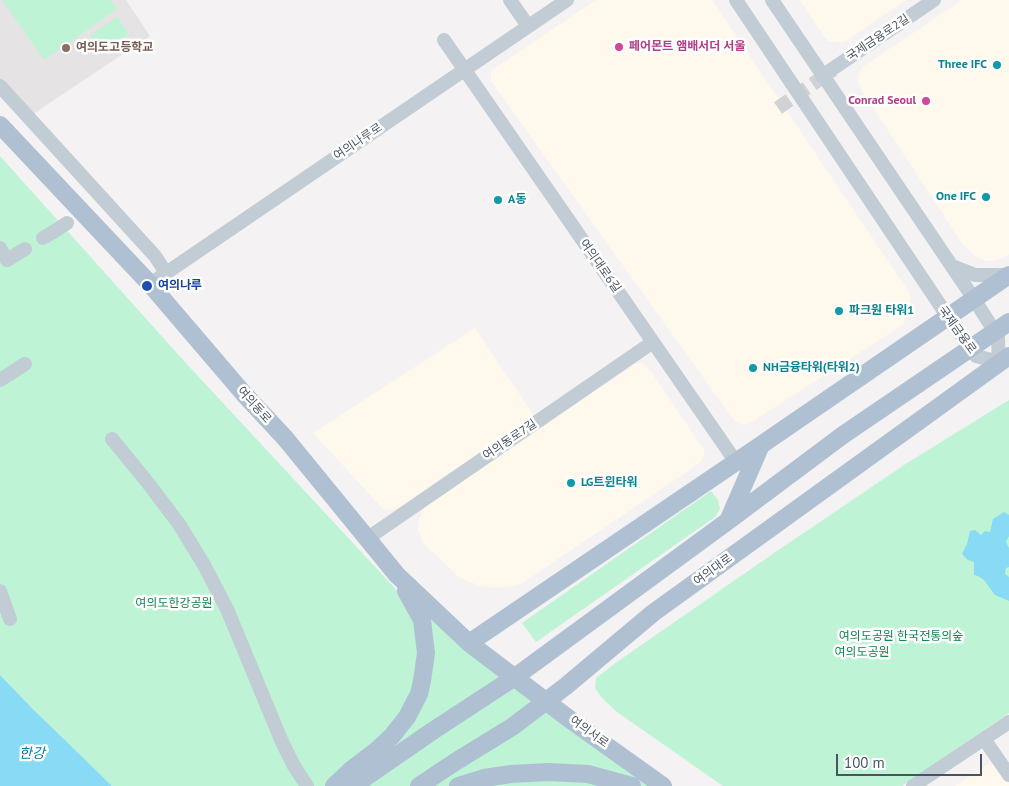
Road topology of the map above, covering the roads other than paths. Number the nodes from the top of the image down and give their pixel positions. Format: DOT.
graph roads {
  1 [pos="510,0"];
  2 [pos="566,0"];
  3 [pos="736,0"];
  4 [pos="772,0"];
  5 [pos="934,0"];
  6 [pos="528,26"];
  7 [pos="444,40"];
  8 [pos="465,70"];
  9 [pos="822,76"];
  10 [pos="0,86"];
  11 [pos="0,125"];
  12 [pos="67,223"];
  13 [pos="43,238"];
  14 [pos="0,248"];
  15 [pos="25,249"];
  16 [pos="952,266"];
  17 [pos="166,273"];
  18 [pos="1009,275"];
  19 [pos="150,284"];
  20 [pos="974,299"];
  21 [pos="948,318"];
  22 [pos="1002,327"];
  23 [pos="653,342"];
  24 [pos="970,349"];
  25 [pos="1004,359"];
  26 [pos="24,364"];
  27 [pos="0,380"];
  28 [pos="112,439"];
  29 [pos="761,445"];
  30 [pos="736,462"];
  31 [pos="728,521"];
  32 [pos="368,538"];
  33 [pos="398,575"];
  34 [pos="0,591"];
  35 [pos="10,618"];
  36 [pos="468,643"];
  37 [pos="515,677"];
  38 [pos="546,701"];
  39 [pos="1009,722"];
  40 [pos="984,738"];
  41 [pos="1009,775"];
  42 [pos="463,784"];
  43 [pos="307,786"];
  44 [pos="334,786"];
  45 [pos="353,786"];
  46 [pos="419,786"];
  47 [pos="632,786"];
  48 [pos="663,786"];
  49 [pos="913,786"];
  1 -- 6 [label="street"];
  2 -- 6 [label="street, 여의나루로"];
  3 -- 21 [label="street, 국제금융로"];
  4 -- 9 [label="street"];
  5 -- 9 [label="street, 국제금융로2길"];
  6 -- 8 [label="street, 여의나루로"];
  7 -- 8 [label="street, 여의대로6길"];
  8 -- 17 [label="street, 여의나루로"];
  8 -- 23 [label="street, 여의대로6길"];
  9 -- 16 [label="street"];
  10 -- 17 [label="street"];
  11 -- 19 [label="main road, 여의동로"];
  12 -- 13 [label="street"];
  14 -- 15 [label="street"];
  16 -- 18 [label="street"];
  16 -- 20 [label="street"];
  17 -- 19 [label="street, 여의나루로"];
  18 -- 20 [label="main road"];
  19 -- 32 [label="main road, 여의동로"];
  20 -- 21 [label="main road"];
  20 -- 22 [label="street"];
  21 -- 24 [label="street, 국제금융로"];
  21 -- 29 [label="main road"];
  22 -- 24 [label="main road"];
  22 -- 25 [label="street"];
  23 -- 30 [label="street, 여의대로6길"];
  23 -- 32 [label="street, 여의동로7길"];
  24 -- 25 [label="street, 국제금융로"];
  24 -- 31 [label="main road"];
  25 -- 38 [label="main road, 여의대로"];
  26 -- 27 [label="street"];
  28 -- 43 [label="street"];
  29 -- 30 [label="main road"];
  29 -- 31 [label="main road"];
  30 -- 36 [label="main road"];
  31 -- 37 [label="main road"];
  32 -- 33 [label="main road, 여의동로"];
  33 -- 36 [label="main road, 여의동로"];
  33 -- 44 [label="main road"];
  34 -- 35 [label="street"];
  36 -- 37 [label="main road, 여의동로"];
  37 -- 38 [label="main road, 여의서로"];
  37 -- 45 [label="main road"];
  38 -- 46 [label="main road, 여의대로"];
  38 -- 48 [label="main road, 여의서로"];
  39 -- 40 [label="street"];
  40 -- 41 [label="street"];
  40 -- 49 [label="street"];
  42 -- 47 [label="main road"];
}
